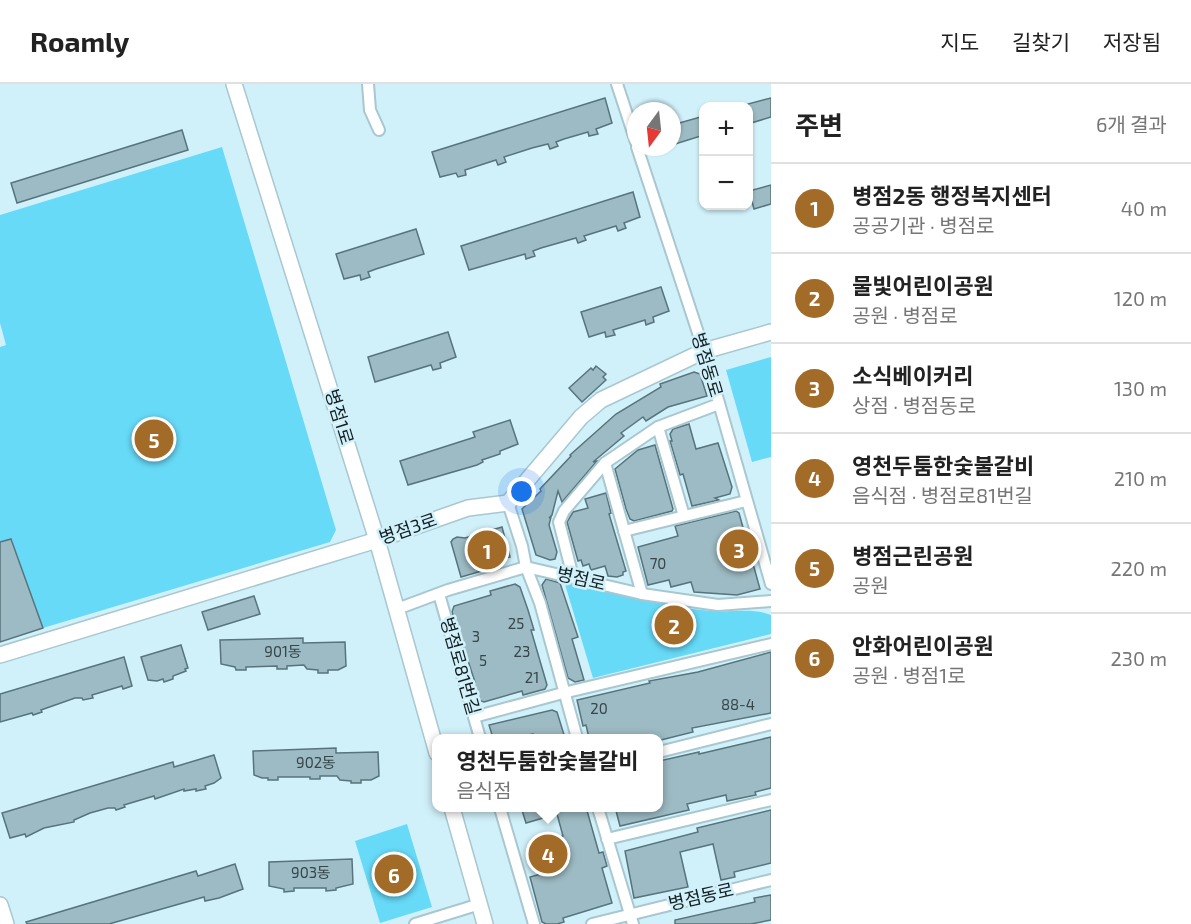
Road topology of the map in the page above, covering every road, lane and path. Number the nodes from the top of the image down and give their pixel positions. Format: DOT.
graph roads {
  1 [pos="234,84"];
  2 [pos="368,84"];
  3 [pos="617,84"];
  4 [pos="627,115"];
  5 [pos="379,130"];
  6 [pos="641,156"];
  7 [pos="771,332"];
  8 [pos="704,351"];
  9 [pos="719,404"];
  10 [pos="658,427"];
  11 [pos="604,463"];
  12 [pos="746,501"];
  13 [pos="508,503"];
  14 [pos="684,516"];
  15 [pos="624,531"];
  16 [pos="377,540"];
  17 [pos="767,560"];
  18 [pos="526,567"];
  19 [pos="573,577"];
  20 [pos="771,584"];
  21 [pos="439,594"];
  22 [pos="642,594"];
  23 [pos="771,601"];
  24 [pos="397,609"];
  25 [pos="771,644"];
  26 [pos="0,655"];
  27 [pos="563,693"];
  28 [pos="474,717"];
  29 [pos="771,724"];
  30 [pos="479,734"];
  31 [pos="576,734"];
  32 [pos="432,735"];
  33 [pos="663,751"];
  34 [pos="771,800"];
  35 [pos="453,812"];
  36 [pos="501,812"];
  37 [pos="599,812"];
  38 [pos="607,839"];
  39 [pos="771,880"];
  40 [pos="480,904"];
  41 [pos="0,905"];
  42 [pos="632,919"];
  43 [pos="6,924"];
  44 [pos="415,924"];
  45 [pos="485,924"];
  46 [pos="534,924"];
  47 [pos="592,924"];
  1 -- 16 [label="street, 병점1로"];
  2 -- 5 [label="street"];
  3 -- 4 [label="street"];
  6 -- 8 [label="street, 병점동로"];
  7 -- 8 [label="street"];
  8 -- 9 [label="street, 병점동로"];
  8 -- 13 [label="street"];
  9 -- 10 [label="street"];
  9 -- 12 [label="street, 병점동로"];
  10 -- 11 [label="street"];
  10 -- 14 [label="street"];
  11 -- 15 [label="street"];
  11 -- 19 [label="street"];
  12 -- 14 [label="street"];
  12 -- 17 [label="street, 병점동로"];
  13 -- 16 [label="street, 병점3로"];
  13 -- 18 [label="street"];
  14 -- 15 [label="street"];
  15 -- 22 [label="street"];
  16 -- 24 [label="street, 병점1로"];
  16 -- 26 [label="street, 병점3로"];
  17 -- 20 [label="street, 병점동로"];
  18 -- 19 [label="street, 병점로"];
  18 -- 21 [label="street, 병점로"];
  18 -- 27 [label="street"];
  19 -- 22 [label="street, 병점로"];
  21 -- 24 [label="street, 병점로"];
  21 -- 28 [label="street, 병점로81번길"];
  22 -- 23 [label="street, 병점로"];
  24 -- 32 [label="street, 병점1로"];
  25 -- 27 [label="street"];
  27 -- 28 [label="street"];
  27 -- 31 [label="street"];
  28 -- 30 [label="street, 병점로81번길"];
  29 -- 33 [label="street"];
  34 -- 38 [label="street"];
  35 -- 40 [label="street"];
  36 -- 46 [label="street"];
  37 -- 38 [label="street"];
  38 -- 42 [label="street"];
  39 -- 42 [label="street, 병점동로"];
  40 -- 44 [label="street"];
  40 -- 45 [label="street"];
  41 -- 43 [label="street"];
  42 -- 47 [label="street"];
}
